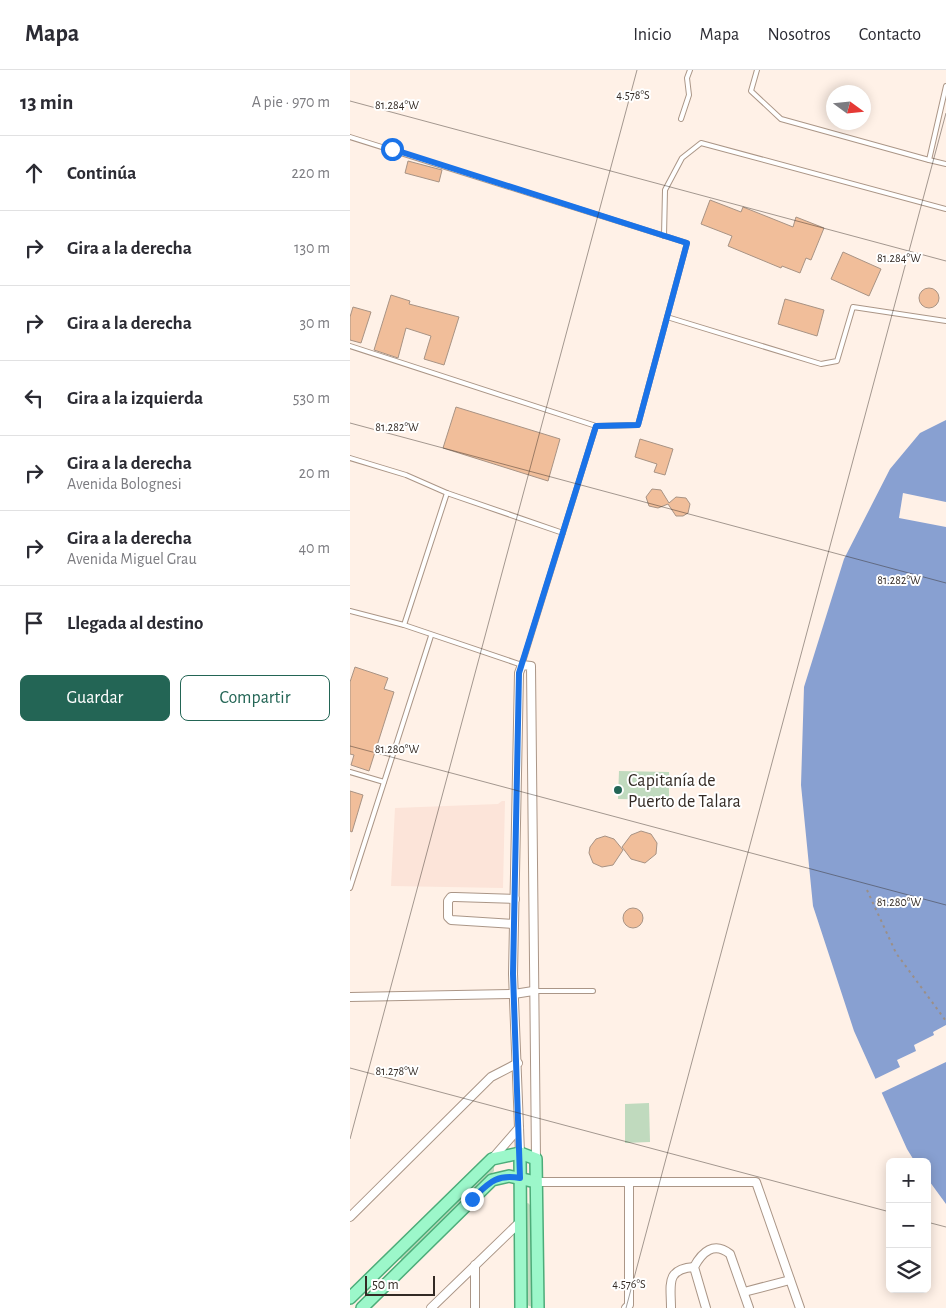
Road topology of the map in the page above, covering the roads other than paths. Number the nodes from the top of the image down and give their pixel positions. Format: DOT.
graph roads {
  1 [pos="690,70"];
  2 [pos="758,70"];
  3 [pos="946,86"];
  4 [pos="680,119"];
  5 [pos="350,137"];
  6 [pos="929,160"];
  7 [pos="946,164"];
  8 [pos="946,209"];
  9 [pos="664,236"];
  10 [pos="667,317"];
  11 [pos="946,321"];
  12 [pos="350,346"];
  13 [pos="596,426"];
  14 [pos="350,458"];
  15 [pos="447,493"];
  16 [pos="563,533"];
  17 [pos="350,612"];
  18 [pos="404,625"];
  19 [pos="431,636"];
  20 [pos="522,665"];
  21 [pos="350,772"];
  22 [pos="384,782"];
  23 [pos="350,888"];
  24 [pos="515,899"];
  25 [pos="514,924"];
  26 [pos="533,991"];
  27 [pos="593,991"];
  28 [pos="514,994"];
  29 [pos="350,997"];
  30 [pos="518,1063"];
  31 [pos="519,1128"];
  32 [pos="520,1153"];
  33 [pos="492,1159"];
  34 [pos="536,1159"];
  35 [pos="520,1178"];
  36 [pos="536,1182"];
  37 [pos="629,1183"];
  38 [pos="350,1217"];
  39 [pos="521,1221"];
  40 [pos="388,1261"];
  41 [pos="475,1265"];
  42 [pos="694,1267"];
  43 [pos="398,1272"];
  44 [pos="790,1280"];
  45 [pos="744,1292"];
  46 [pos="350,1298"];
  47 [pos="362,1308"];
  48 [pos="431,1308"];
  49 [pos="475,1308"];
  50 [pos="521,1308"];
  51 [pos="538,1308"];
  52 [pos="626,1308"];
  53 [pos="671,1308"];
  54 [pos="706,1308"];
  55 [pos="749,1308"];
  56 [pos="800,1308"];
  1 -- 4 [label="lane"];
  2 -- 6 [label="lane"];
  3 -- 6 [label="lane"];
  5 -- 9 [label="lane"];
  6 -- 7 [label="lane"];
  8 -- 9 [label="lane"];
  9 -- 10 [label="lane"];
  10 -- 11 [label="lane"];
  10 -- 13 [label="lane"];
  12 -- 13 [label="lane"];
  13 -- 16 [label="lane"];
  14 -- 15 [label="lane"];
  15 -- 16 [label="lane"];
  15 -- 18 [label="lane"];
  16 -- 20 [label="lane"];
  17 -- 18 [label="lane"];
  18 -- 19 [label="lane"];
  19 -- 20 [label="lane"];
  19 -- 22 [label="lane"];
  20 -- 24 [label="street"];
  20 -- 26 [label="street"];
  21 -- 22 [label="lane"];
  22 -- 23 [label="lane"];
  24 -- 25 [label="street"];
  24 -- 25 [label="street"];
  25 -- 28 [label="street"];
  26 -- 27 [label="lane"];
  26 -- 28 [label="street"];
  26 -- 34 [label="street"];
  28 -- 29 [label="street"];
  28 -- 30 [label="street"];
  30 -- 31 [label="street"];
  30 -- 38 [label="street"];
  31 -- 32 [label="street"];
  31 -- 33 [label="street"];
  32 -- 33 [label="main road"];
  32 -- 34 [label="main road"];
  32 -- 35 [label="main road"];
  33 -- 40 [label="main road"];
  34 -- 36 [label="main road"];
  35 -- 36 [label="main road"];
  35 -- 39 [label="main road"];
  35 -- 43 [label="main road"];
  36 -- 37 [label="street"];
  36 -- 51 [label="main road"];
  37 -- 44 [label="street"];
  37 -- 52 [label="street"];
  39 -- 41 [label="street"];
  39 -- 50 [label="main road"];
  40 -- 43 [label="main road"];
  40 -- 46 [label="main road"];
  41 -- 48 [label="street"];
  41 -- 49 [label="street"];
  42 -- 45 [label="street"];
  42 -- 53 [label="street"];
  42 -- 54 [label="street"];
  43 -- 47 [label="main road"];
  44 -- 45 [label="street"];
  44 -- 56 [label="street"];
  45 -- 55 [label="street"];
}
